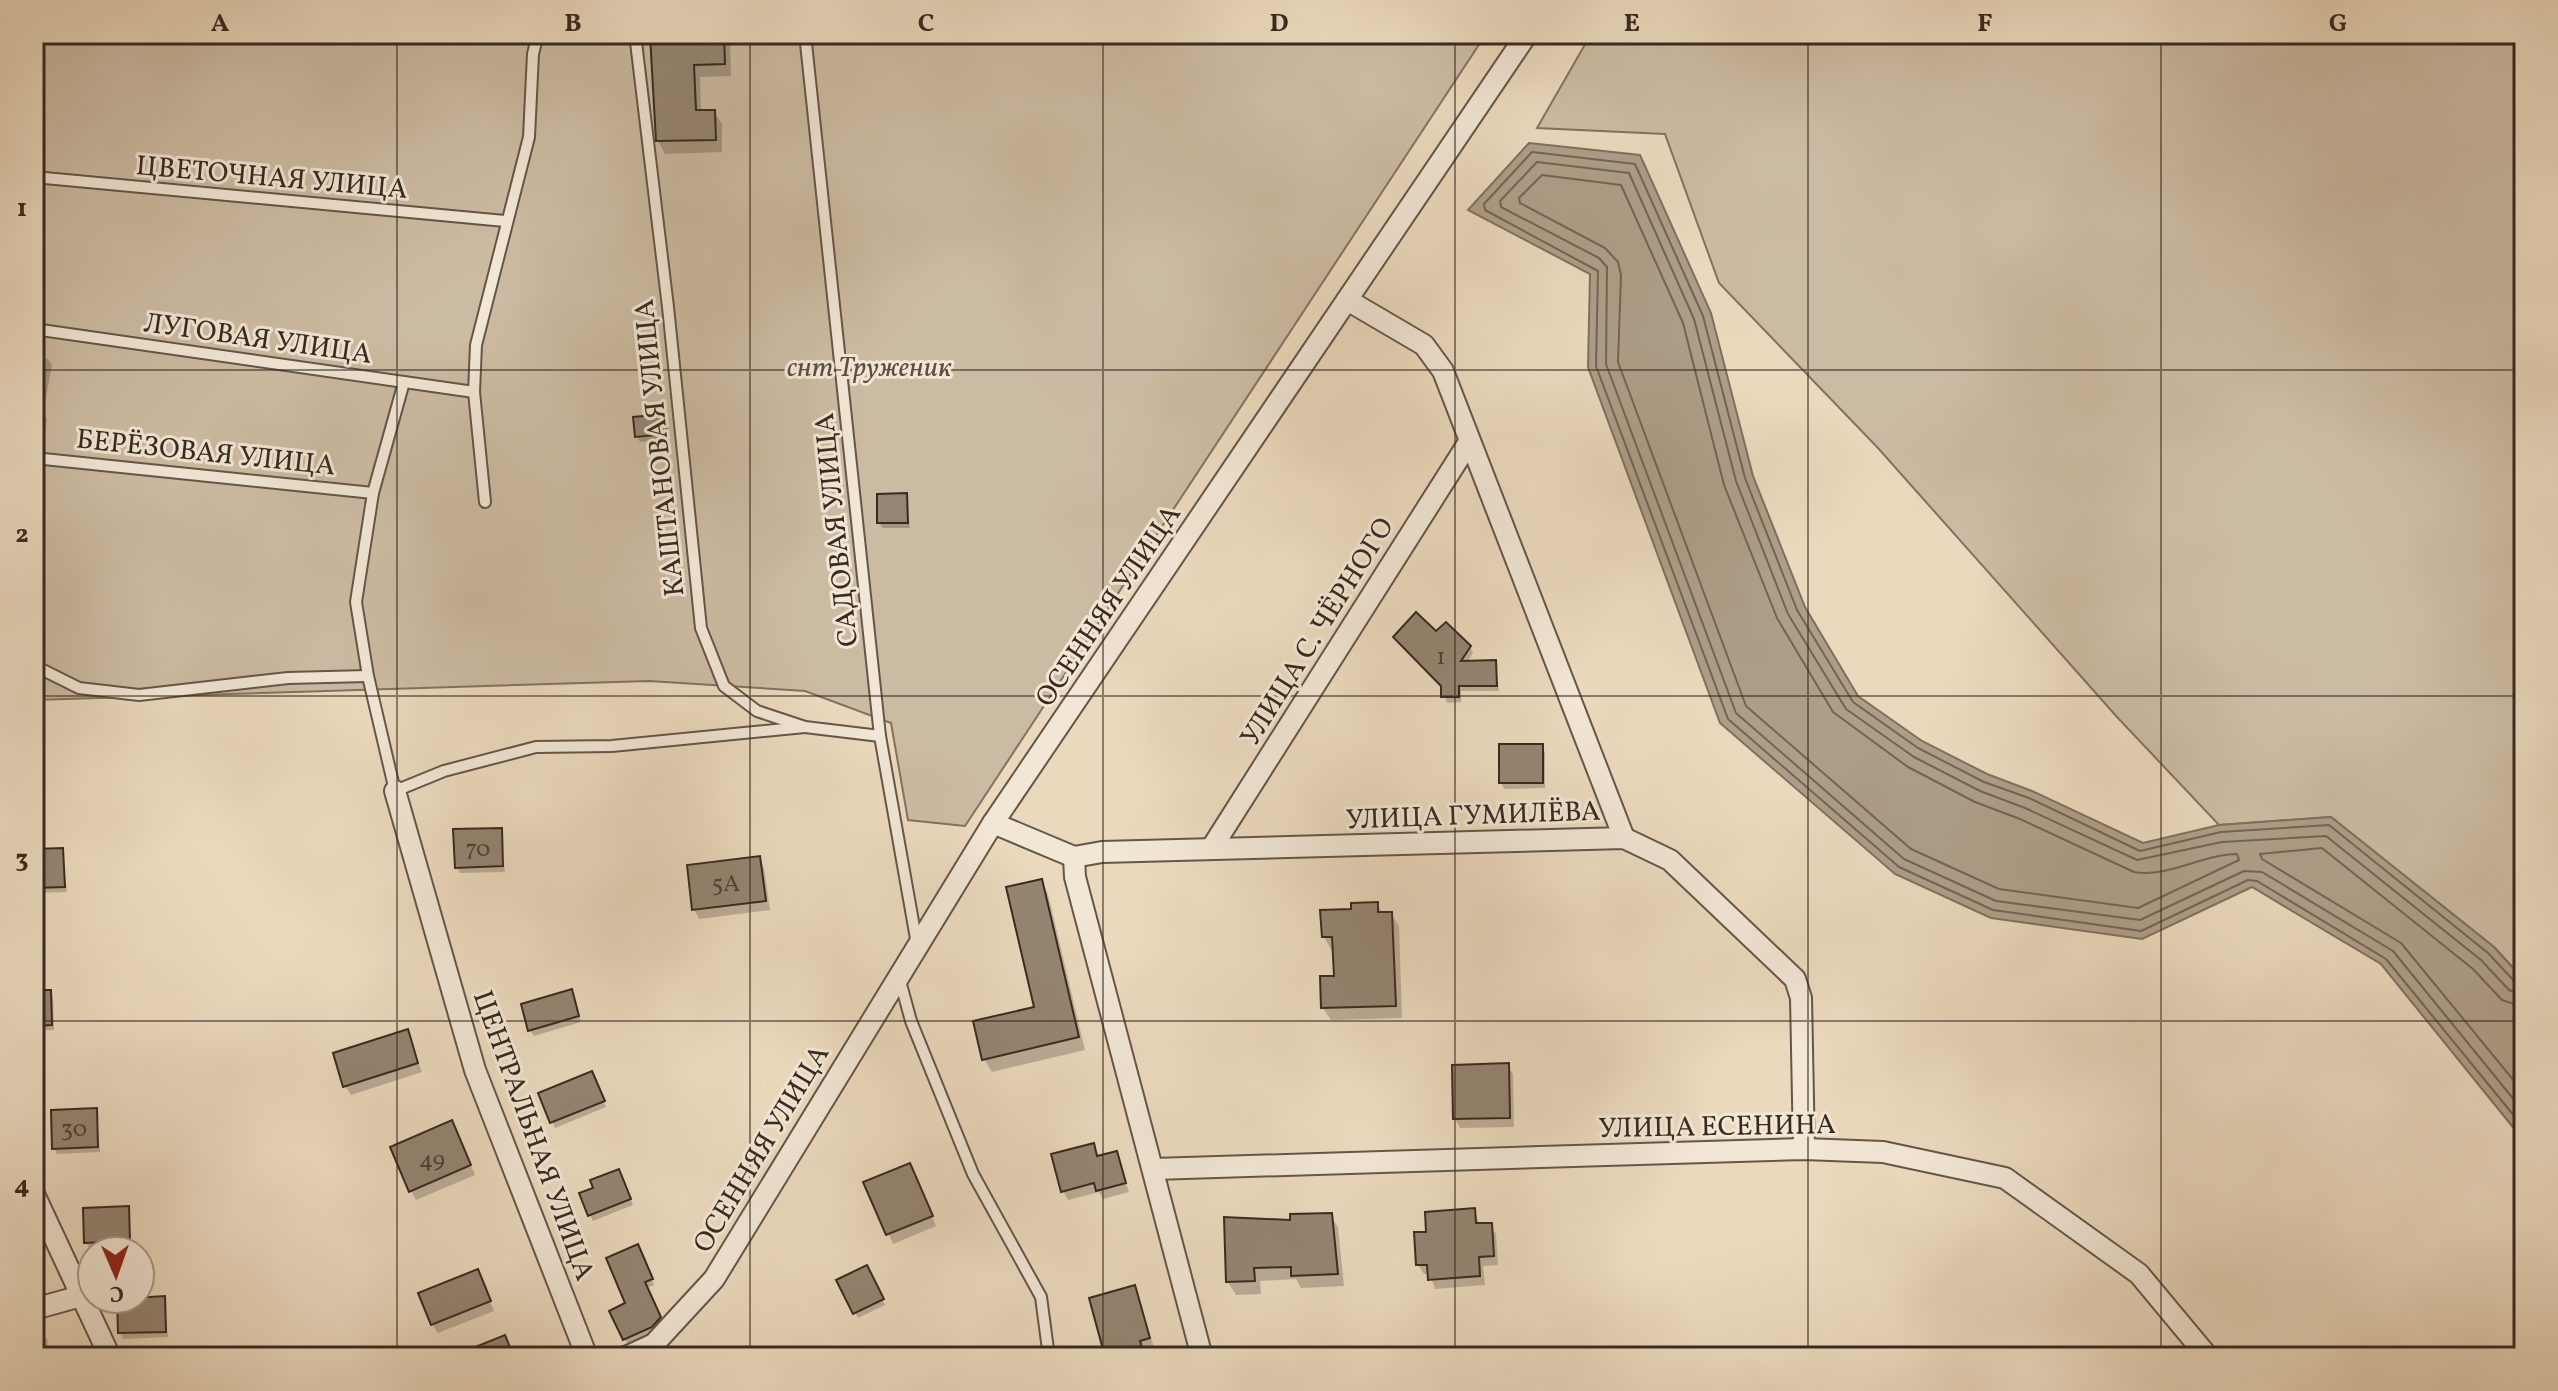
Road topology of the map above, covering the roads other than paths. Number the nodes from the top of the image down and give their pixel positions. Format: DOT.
graph roads {
  1 [pos="538,34"];
  2 [pos="635,34"];
  3 [pos="805,34"];
  4 [pos="1527,34"];
  5 [pos="34,177"];
  6 [pos="505,221"];
  7 [pos="1349,301"];
  8 [pos="34,329"];
  9 [pos="404,382"];
  10 [pos="474,392"];
  11 [pos="1469,442"];
  12 [pos="34,458"];
  13 [pos="373,493"];
  14 [pos="485,502"];
  15 [pos="34,669"];
  16 [pos="368,676"];
  17 [pos="805,727"];
  18 [pos="880,736"];
  19 [pos="395,791"];
  20 [pos="993,823"];
  21 [pos="1624,838"];
  22 [pos="1211,849"];
  23 [pos="1074,857"];
  24 [pos="917,944"];
  25 [pos="898,975"];
  26 [pos="1804,1149"];
  27 [pos="1154,1169"];
  28 [pos="34,1194"];
  29 [pos="76,1285"];
  30 [pos="76,1297"];
  31 [pos="34,1309"];
  32 [pos="90,1315"];
  33 [pos="110,1357"];
  34 [pos="587,1357"];
  35 [pos="626,1357"];
  36 [pos="1049,1357"];
  37 [pos="1202,1357"];
  38 [pos="2208,1357"];
  1 -- 6 [label="lane"];
  2 -- 17 [label="lane, КАШТАНОВАЯ УЛИЦА"];
  3 -- 18 [label="lane, САДОВАЯ УЛИЦА"];
  4 -- 7 [label="street, ОСЕННЯЯ УЛИЦА"];
  5 -- 6 [label="lane, ЦВЕТОЧНАЯ УЛИЦА"];
  6 -- 10 [label="lane"];
  7 -- 11 [label="street"];
  7 -- 20 [label="street, ОСЕННЯЯ УЛИЦА"];
  8 -- 9 [label="lane, ЛУГОВАЯ УЛИЦА"];
  9 -- 10 [label="lane, ЛУГОВАЯ УЛИЦА"];
  9 -- 13 [label="lane"];
  10 -- 14 [label="lane"];
  11 -- 21 [label="street"];
  11 -- 22 [label="street, УЛИЦА С. ЧЁРНОГО"];
  12 -- 13 [label="lane, БЕРЁЗОВАЯ УЛИЦА"];
  13 -- 16 [label="lane"];
  15 -- 16 [label="lane"];
  16 -- 19 [label="lane"];
  17 -- 18 [label="lane, КАШТАНОВАЯ УЛИЦА"];
  17 -- 19 [label="lane"];
  18 -- 24 [label="lane"];
  19 -- 34 [label="street, ЦЕНТРАЛЬНАЯ УЛИЦА"];
  20 -- 23 [label="street"];
  20 -- 24 [label="street, ОСЕННЯЯ УЛИЦА"];
  21 -- 22 [label="street, УЛИЦА ГУМИЛЁВА"];
  21 -- 26 [label="street, УЛИЦА ГУМИЛЁВА"];
  22 -- 23 [label="street, УЛИЦА ГУМИЛЁВА"];
  23 -- 27 [label="street"];
  24 -- 25 [label="street, ОСЕННЯЯ УЛИЦА"];
  25 -- 35 [label="street, ОСЕННЯЯ УЛИЦА"];
  25 -- 36 [label="lane"];
  26 -- 27 [label="street, УЛИЦА ЕСЕНИНА"];
  26 -- 38 [label="street, УЛИЦА ЕСЕНИНА"];
  27 -- 37 [label="street"];
  28 -- 29 [label="street"];
  30 -- 31 [label="street"];
  32 -- 33 [label="street"];
}
